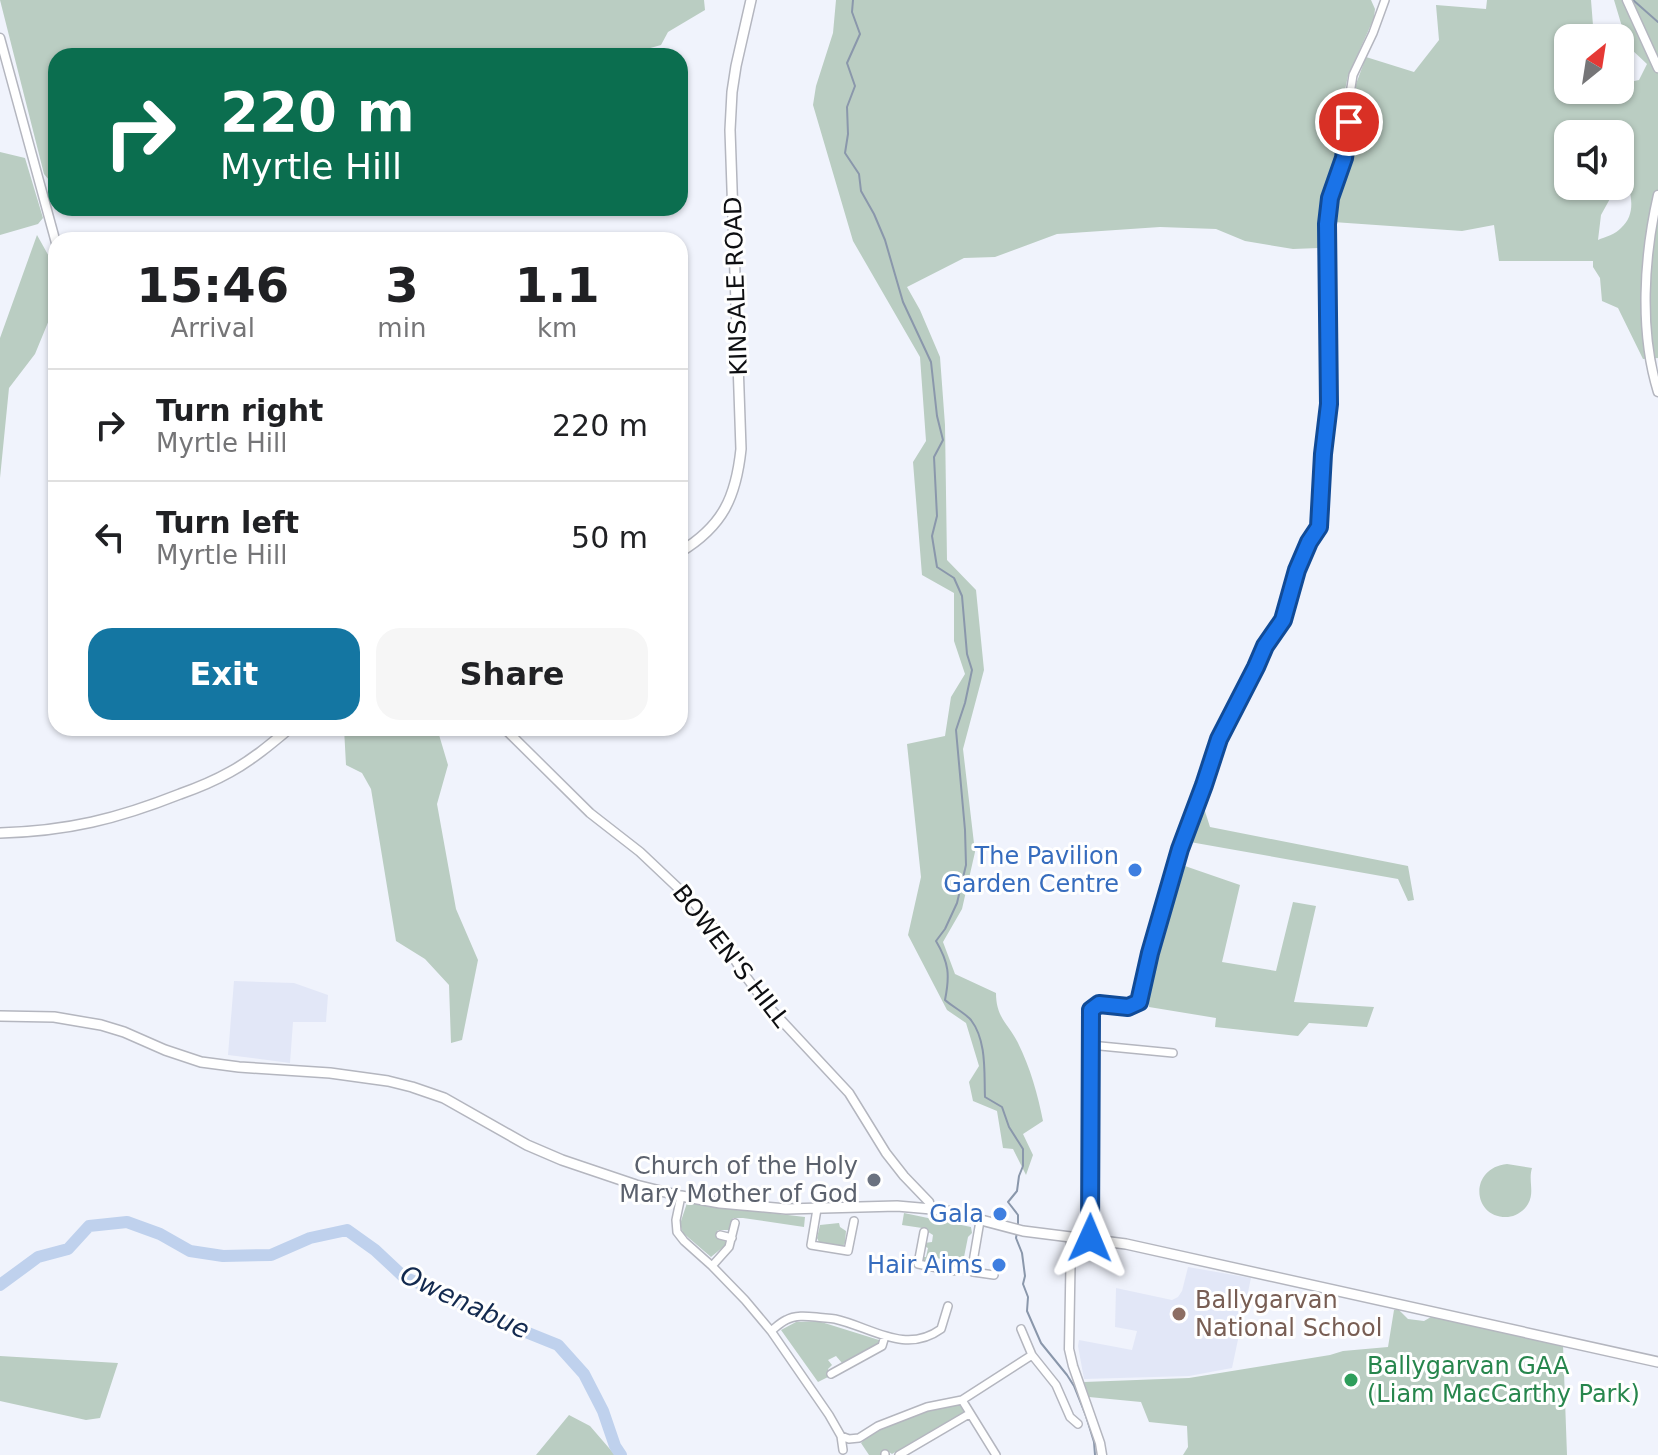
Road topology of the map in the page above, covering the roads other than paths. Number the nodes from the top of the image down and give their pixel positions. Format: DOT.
graph roads {
  1 [pos="751,0"];
  2 [pos="1385,0"];
  3 [pos="1627,0"];
  4 [pos="0,38"];
  5 [pos="1658,68"];
  6 [pos="1658,195"];
  7 [pos="48,214"];
  8 [pos="1658,392"];
  9 [pos="688,547"];
  10 [pos="281,736"];
  11 [pos="512,736"];
  12 [pos="0,833"];
  13 [pos="0,1016"];
  14 [pos="1090,1045"];
  15 [pos="1173,1053"];
  16 [pos="681,1196"];
  17 [pos="930,1208"];
  18 [pos="817,1209"];
  19 [pos="980,1221"];
  20 [pos="735,1223"];
  21 [pos="843,1226"];
  22 [pos="924,1232"];
  23 [pos="720,1235"];
  24 [pos="1071,1237"];
  25 [pos="732,1238"];
  26 [pos="1090,1238"];
  27 [pos="712,1266"];
  28 [pos="968,1268"];
  29 [pos="994,1275"];
  30 [pos="948,1306"];
  31 [pos="936,1312"];
  32 [pos="945,1315"];
  33 [pos="1021,1329"];
  34 [pos="771,1331"];
  35 [pos="885,1336"];
  36 [pos="1032,1355"];
  37 [pos="833,1360"];
  38 [pos="1658,1362"];
  39 [pos="839,1370"];
  40 [pos="831,1374"];
  41 [pos="962,1400"];
  42 [pos="969,1414"];
  43 [pos="1078,1424"];
  44 [pos="841,1436"];
  45 [pos="843,1450"];
  46 [pos="899,1455"];
  47 [pos="996,1455"];
  48 [pos="1102,1455"];
  1 -- 9 [label="main road, KINSALE ROAD"];
  2 -- 14 [label="street"];
  3 -- 5 [label="street"];
  4 -- 7 [label="street"];
  6 -- 8 [label="street"];
  10 -- 12 [label="main road"];
  11 -- 17 [label="street, BOWEN'S HILL"];
  13 -- 16 [label="main road"];
  14 -- 15 [label="street"];
  14 -- 26 [label="street"];
  16 -- 18 [label="main road"];
  16 -- 27 [label="street"];
  17 -- 18 [label="main road"];
  17 -- 19 [label="main road"];
  18 -- 21 [label="street"];
  19 -- 24 [label="main road"];
  19 -- 28 [label="street"];
  20 -- 25 [label="street"];
  22 -- 28 [label="street"];
  23 -- 25 [label="street"];
  24 -- 26 [label="main road"];
  24 -- 48 [label="street"];
  25 -- 27 [label="street"];
  26 -- 38 [label="main road"];
  27 -- 34 [label="street"];
  28 -- 29 [label="street"];
  30 -- 32 [label="street"];
  31 -- 32 [label="street"];
  32 -- 35 [label="street"];
  33 -- 36 [label="street"];
  34 -- 35 [label="street"];
  34 -- 44 [label="street"];
  35 -- 39 [label="street"];
  36 -- 41 [label="street"];
  36 -- 43 [label="street"];
  37 -- 39 [label="street"];
  39 -- 40 [label="street"];
  41 -- 42 [label="street"];
  41 -- 44 [label="street"];
  42 -- 46 [label="street"];
  42 -- 47 [label="street"];
  44 -- 45 [label="street"];
}
